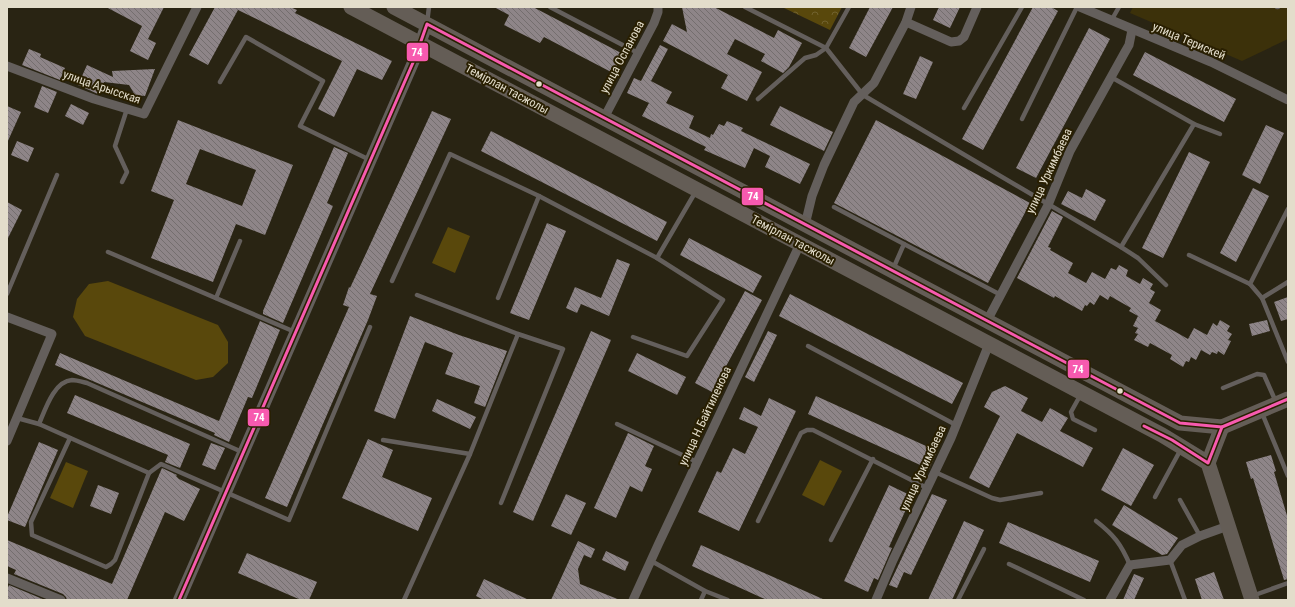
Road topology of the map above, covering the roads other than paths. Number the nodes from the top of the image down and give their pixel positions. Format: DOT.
graph roads {
  1 [pos="197,7"];
  2 [pos="351,7"];
  3 [pos="394,7"];
  4 [pos="429,7"];
  5 [pos="550,7"];
  6 [pos="658,7"];
  7 [pos="746,7"];
  8 [pos="849,7"];
  9 [pos="911,7"];
  10 [pos="977,7"];
  11 [pos="1022,7"];
  12 [pos="1077,7"];
  13 [pos="1080,7"];
  14 [pos="1119,7"];
  15 [pos="1111,21"];
  16 [pos="906,22"];
  17 [pos="427,24"];
  18 [pos="1132,30"];
  19 [pos="420,44"];
  20 [pos="826,48"];
  21 [pos="638,53"];
  22 [pos="7,66"];
  23 [pos="1111,77"];
  24 [pos="220,82"];
  25 [pos="863,95"];
  26 [pos="758,99"];
  27 [pos="1288,100"];
  28 [pos="964,108"];
  29 [pos="127,109"];
  30 [pos="604,118"];
  31 [pos="1022,119"];
  32 [pos="1194,124"];
  33 [pos="1220,134"];
  34 [pos="370,160"];
  35 [pos="57,175"];
  36 [pos="122,182"];
  37 [pos="697,189"];
  38 [pos="539,196"];
  39 [pos="1048,205"];
  40 [pos="834,207"];
  41 [pos="1288,209"];
  42 [pos="805,225"];
  43 [pos="240,241"];
  44 [pos="800,244"];
  45 [pos="904,244"];
  46 [pos="1121,247"];
  47 [pos="108,252"];
  48 [pos="1189,255"];
  49 [pos="657,258"];
  50 [pos="892,271"];
  51 [pos="392,281"];
  52 [pos="1288,282"];
  53 [pos="1250,284"];
  54 [pos="1166,285"];
  55 [pos="7,294"];
  56 [pos="417,295"];
  57 [pos="1001,295"];
  58 [pos="216,298"];
  59 [pos="498,298"];
  60 [pos="1262,298"];
  61 [pos="7,317"];
  62 [pos="987,321"];
  63 [pos="370,327"];
  64 [pos="295,332"];
  65 [pos="518,334"];
  66 [pos="633,337"];
  67 [pos="989,344"];
  68 [pos="808,346"];
  69 [pos="1288,362"];
  70 [pos="1224,388"];
  71 [pos="1082,393"];
  72 [pos="1282,402"];
  73 [pos="1261,411"];
  74 [pos="17,418"];
  75 [pos="1180,423"];
  76 [pos="39,424"];
  77 [pos="617,424"];
  78 [pos="956,426"];
  79 [pos="1222,427"];
  80 [pos="1095,430"];
  81 [pos="70,438"];
  82 [pos="383,440"];
  83 [pos="7,441"];
  84 [pos="1177,444"];
  85 [pos="243,452"];
  86 [pos="470,454"];
  87 [pos="873,459"];
  88 [pos="697,462"];
  89 [pos="1208,463"];
  90 [pos="149,472"];
  91 [pos="936,472"];
  92 [pos="1288,476"];
  93 [pos="927,488"];
  94 [pos="226,493"];
  95 [pos="1042,493"];
  96 [pos="1155,497"];
  97 [pos="1180,500"];
  98 [pos="501,502"];
  99 [pos="1096,521"];
  100 [pos="758,522"];
  101 [pos="1228,526"];
  102 [pos="1200,536"];
  103 [pos="831,540"];
  104 [pos="984,549"];
  105 [pos="1170,560"];
  106 [pos="650,563"];
  107 [pos="1009,564"];
  108 [pos="1130,565"];
  109 [pos="7,578"];
  110 [pos="1288,583"];
  111 [pos="705,591"];
  112 [pos="1251,598"];
  113 [pos="61,600"];
  114 [pos="179,600"];
  115 [pos="404,600"];
  116 [pos="633,600"];
  117 [pos="701,600"];
  118 [pos="728,600"];
  119 [pos="876,600"];
  120 [pos="958,600"];
  121 [pos="1084,600"];
  122 [pos="1110,600"];
  123 [pos="1185,600"];
  1 -- 29 [label="street, улица Арысская"];
  2 -- 19 [label="main road, Темірлан тасжолы"];
  3 -- 17 [label="main road, Темірлан тасжолы"];
  4 -- 17 [label="lane"];
  5 -- 21 [label="lane"];
  6 -- 21 [label="street, улица Оспанова"];
  7 -- 20 [label="lane"];
  8 -- 20 [label="lane"];
  9 -- 16 [label="street"];
  10 -- 16 [label="street"];
  11 -- 28 [label="lane"];
  12 -- 31 [label="lane"];
  13 -- 15 [label="street, улица Терискей"];
  14 -- 15 [label="lane"];
  15 -- 18 [label="street, улица Терискей"];
  16 -- 25 [label="street"];
  17 -- 19 [label="street"];
  17 -- 30 [label="main road, Темірлан тасжолы"];
  18 -- 23 [label="street, улица Уркимбаева"];
  18 -- 27 [label="street, улица Терискей"];
  19 -- 34 [label="street"];
  19 -- 37 [label="main road, Темірлан тасжолы"];
  20 -- 25 [label="lane"];
  20 -- 26 [label="lane"];
  21 -- 30 [label="street, улица Оспанова"];
  22 -- 29 [label="street, улица Арысская"];
  23 -- 32 [label="lane"];
  23 -- 39 [label="street, улица Уркимбаева"];
  24 -- 34 [label="lane"];
  25 -- 39 [label="lane"];
  25 -- 42 [label="street"];
  29 -- 36 [label="lane"];
  30 -- 42 [label="main road, Темірлан тасжолы"];
  32 -- 33 [label="lane"];
  32 -- 46 [label="lane"];
  34 -- 64 [label="street"];
  35 -- 55 [label="lane"];
  37 -- 44 [label="main road, Темірлан тасжолы"];
  37 -- 49 [label="lane"];
  38 -- 49 [label="lane"];
  38 -- 51 [label="lane"];
  38 -- 59 [label="lane"];
  39 -- 46 [label="lane"];
  39 -- 57 [label="street, улица Уркимбаева"];
  40 -- 45 [label="lane"];
  41 -- 53 [label="lane"];
  42 -- 50 [label="main road, Темірлан тасжолы"];
  43 -- 58 [label="lane"];
  44 -- 67 [label="main road, Темірлан тасжолы"];
  44 -- 88 [label="street, улица Н.Байтиленова"];
  45 -- 50 [label="lane"];
  45 -- 57 [label="lane"];
  46 -- 54 [label="lane"];
  47 -- 58 [label="lane"];
  48 -- 53 [label="lane"];
  49 -- 66 [label="lane"];
  50 -- 62 [label="main road, Темірлан тасжолы"];
  52 -- 60 [label="lane"];
  53 -- 60 [label="lane"];
  56 -- 65 [label="lane"];
  57 -- 62 [label="street, улица Уркимбаева"];
  58 -- 64 [label="lane"];
  60 -- 69 [label="lane"];
  61 -- 74 [label="street"];
  62 -- 75 [label="main road, Темірлан тасжолы"];
  63 -- 94 [label="lane"];
  64 -- 85 [label="street"];
  65 -- 86 [label="lane"];
  65 -- 98 [label="lane"];
  67 -- 71 [label="main road, Темірлан тасжолы"];
  67 -- 78 [label="street, улица Уркимбаева"];
  68 -- 78 [label="lane"];
  70 -- 72 [label="lane"];
  71 -- 80 [label="lane"];
  71 -- 84 [label="main road, Темірлан тасжолы"];
  72 -- 73 [label="main road"];
  73 -- 79 [label="main road"];
  73 -- 92 [label="lane"];
  74 -- 76 [label="lane"];
  74 -- 83 [label="street"];
  75 -- 79 [label="main road"];
  75 -- 84 [label="main road"];
  76 -- 81 [label="lane"];
  76 -- 85 [label="lane"];
  77 -- 88 [label="lane"];
  78 -- 91 [label="street, улица Уркимбаева"];
  79 -- 89 [label="main road"];
  81 -- 90 [label="lane"];
  81 -- 90 [label="lane"];
  82 -- 86 [label="lane"];
  84 -- 89 [label="main road, Темірлан тасжолы"];
  84 -- 96 [label="lane"];
  85 -- 94 [label="street"];
  86 -- 115 [label="lane"];
  87 -- 93 [label="lane"];
  87 -- 100 [label="lane"];
  87 -- 103 [label="lane"];
  88 -- 106 [label="street, улица Н.Байтиленова"];
  89 -- 101 [label="main road"];
  90 -- 94 [label="lane"];
  91 -- 93 [label="street, улица Уркимбаева"];
  91 -- 95 [label="lane"];
  93 -- 119 [label="street, улица Уркимбаева"];
  94 -- 114 [label="street"];
  97 -- 102 [label="lane"];
  99 -- 108 [label="lane"];
  101 -- 102 [label="street"];
  101 -- 112 [label="main road"];
  102 -- 105 [label="street"];
  104 -- 120 [label="lane"];
  105 -- 108 [label="street"];
  105 -- 123 [label="lane"];
  106 -- 111 [label="lane"];
  106 -- 116 [label="street, улица Н.Байтиленова"];
  107 -- 121 [label="lane"];
  108 -- 122 [label="street"];
  109 -- 113 [label="street"];
  110 -- 112 [label="lane"];
  111 -- 117 [label="lane"];
  111 -- 118 [label="lane"];
}
